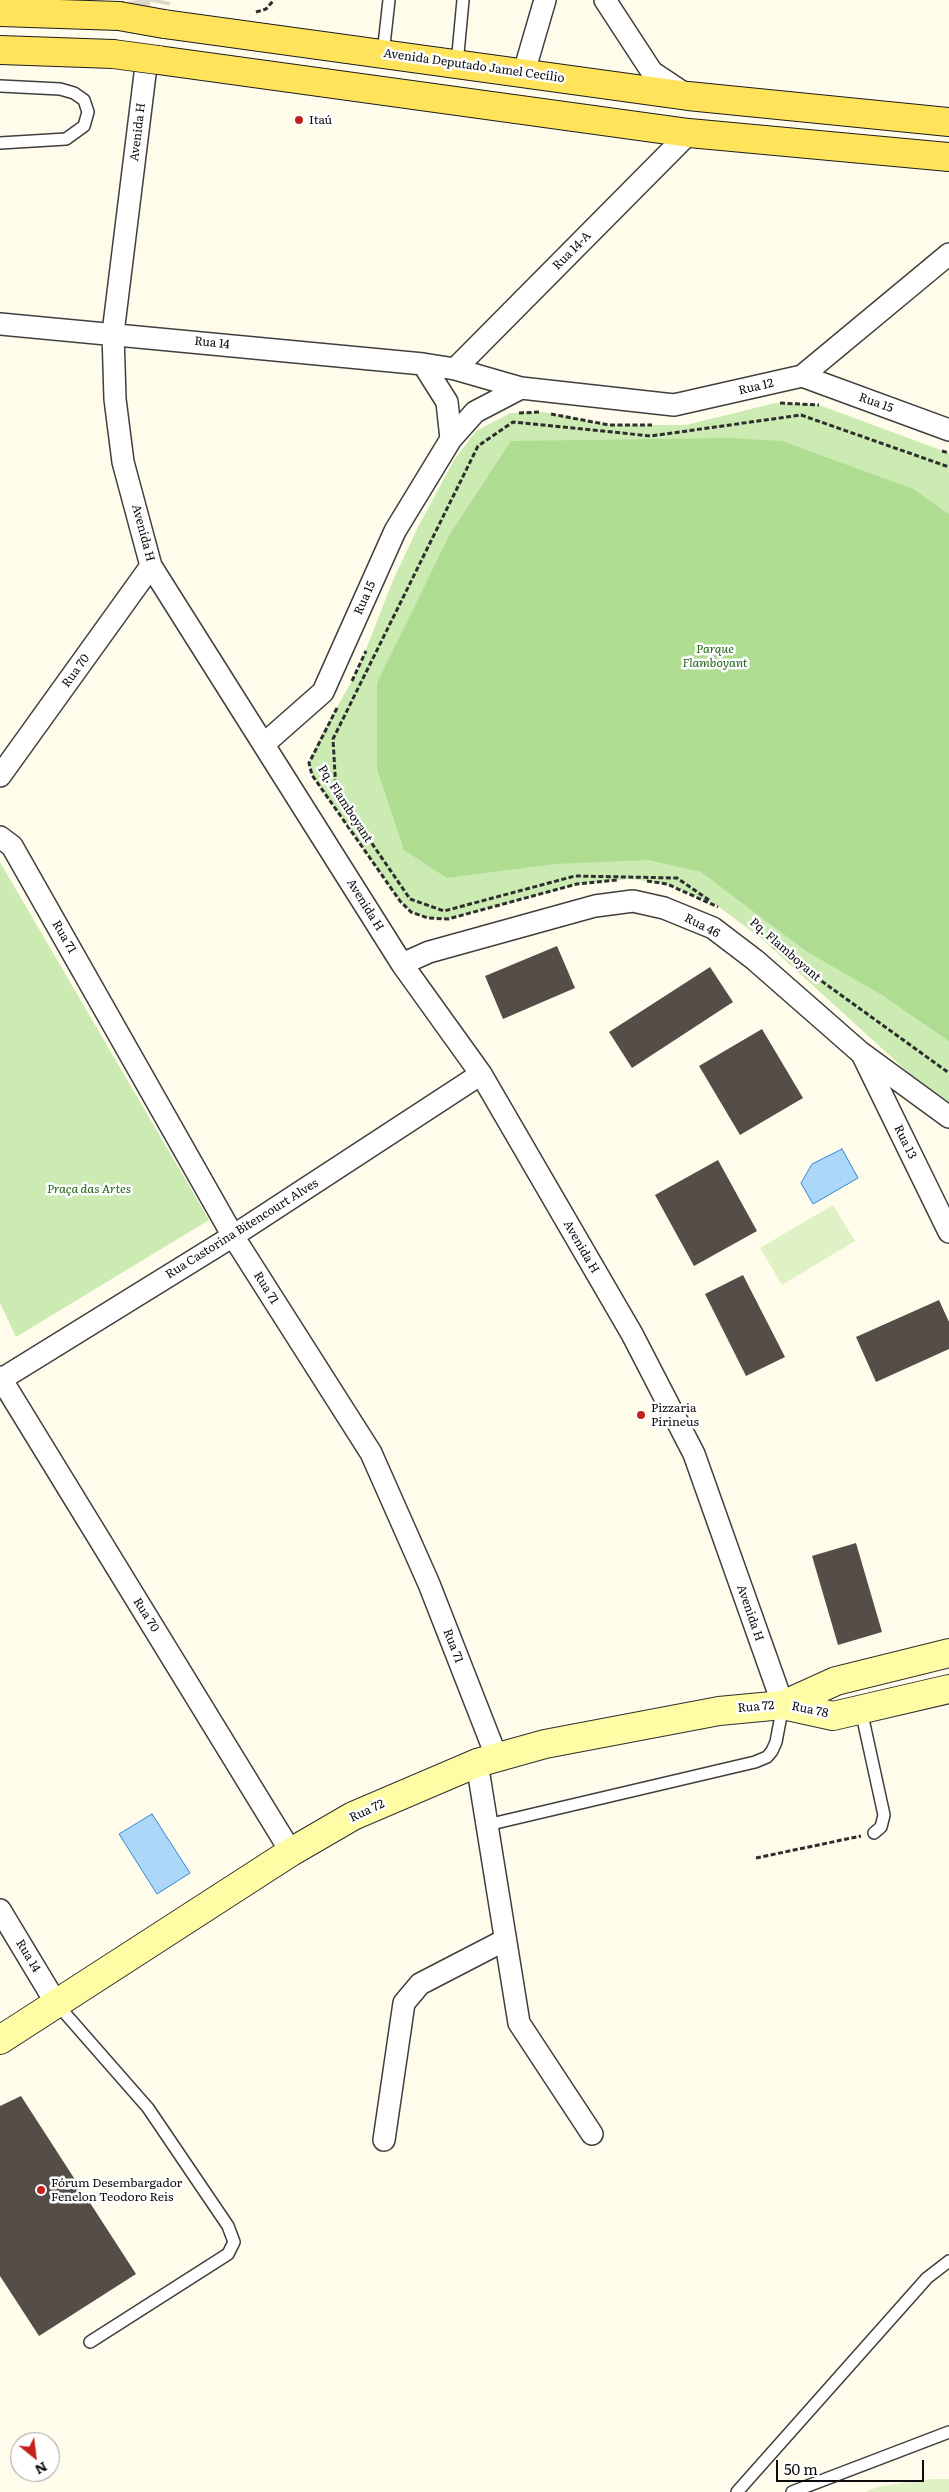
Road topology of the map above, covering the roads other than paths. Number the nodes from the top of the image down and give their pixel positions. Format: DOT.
graph roads {
  1 [pos="389,0"];
  2 [pos="463,0"];
  3 [pos="545,0"];
  4 [pos="604,0"];
  5 [pos="0,12"];
  6 [pos="0,50"];
  7 [pos="383,54"];
  8 [pos="152,63"];
  9 [pos="457,64"];
  10 [pos="524,72"];
  11 [pos="0,86"];
  12 [pos="688,96"];
  13 [pos="947,119"];
  14 [pos="689,133"];
  15 [pos="0,143"];
  16 [pos="946,161"];
  17 [pos="949,254"];
  18 [pos="0,324"];
  19 [pos="113,333"];
  20 [pos="423,364"];
  21 [pos="455,369"];
  22 [pos="802,376"];
  23 [pos="521,388"];
  24 [pos="949,430"];
  25 [pos="451,438"];
  26 [pos="151,566"];
  27 [pos="264,744"];
  28 [pos="0,776"];
  29 [pos="0,837"];
  30 [pos="402,964"];
  31 [pos="860,1052"];
  32 [pos="481,1074"];
  33 [pos="949,1117"];
  34 [pos="949,1232"];
  35 [pos="233,1236"];
  36 [pos="0,1378"];
  37 [pos="949,1653"];
  38 [pos="949,1689"];
  39 [pos="783,1705"];
  40 [pos="861,1710"];
  41 [pos="487,1761"];
  42 [pos="487,1826"];
  43 [pos="874,1834"];
  44 [pos="291,1852"];
  45 [pos="0,1910"];
  46 [pos="505,1940"];
  47 [pos="56,2003"];
  48 [pos="0,2040"];
  49 [pos="592,2134"];
  50 [pos="384,2140"];
  51 [pos="949,2262"];
  52 [pos="90,2342"];
  53 [pos="949,2432"];
  54 [pos="737,2492"];
  55 [pos="792,2492"];
  1 -- 7 [label="lane"];
  2 -- 9 [label="lane"];
  3 -- 10 [label="street"];
  4 -- 12 [label="street"];
  5 -- 7 [label="main road, Avenida Deputado Jamel Cecílio, bridge"];
  6 -- 8 [label="main road, bridge"];
  7 -- 9 [label="main road, Avenida Deputado Jamel Cecílio"];
  8 -- 14 [label="main road"];
  8 -- 19 [label="street, Avenida H"];
  9 -- 10 [label="main road, Avenida Deputado Jamel Cecílio"];
  10 -- 12 [label="main road, Avenida Deputado Jamel Cecílio"];
  11 -- 15 [label="lane"];
  12 -- 13 [label="main road, Avenida Deputado Jamel Cecílio"];
  14 -- 16 [label="main road"];
  14 -- 21 [label="street, Rua 14-A"];
  17 -- 22 [label="street, Rua 12"];
  18 -- 19 [label="street, Rua 14"];
  19 -- 20 [label="street, Rua 14"];
  19 -- 26 [label="street, Avenida H"];
  20 -- 21 [label="street, Rua 14"];
  20 -- 25 [label="street"];
  21 -- 23 [label="street"];
  22 -- 23 [label="street, Rua 12"];
  22 -- 24 [label="street, Rua 15"];
  23 -- 25 [label="street, Rua 15"];
  25 -- 27 [label="street, Rua 15"];
  26 -- 27 [label="street, Avenida H"];
  26 -- 28 [label="street, Rua 70"];
  27 -- 30 [label="street, Avenida H"];
  29 -- 35 [label="street, Rua 71"];
  30 -- 31 [label="street, Rua 46"];
  30 -- 32 [label="street, Avenida H"];
  31 -- 33 [label="street, Rua 46"];
  31 -- 34 [label="street, Rua 13"];
  32 -- 35 [label="street, Rua Castorina Bitencourt Alves"];
  32 -- 39 [label="street, Avenida H"];
  35 -- 36 [label="street, Rua Castorina Bitencourt Alves"];
  35 -- 41 [label="street, Rua 71"];
  36 -- 44 [label="street, Rua 70"];
  37 -- 39 [label="main road, Rua 78"];
  38 -- 40 [label="main road, Rua 78"];
  39 -- 40 [label="main road, Rua 78"];
  39 -- 41 [label="main road, Rua 72"];
  39 -- 42 [label="lane"];
  40 -- 43 [label="lane"];
  41 -- 42 [label="street, Rua 71"];
  41 -- 44 [label="main road, Rua 72"];
  42 -- 46 [label="street, Rua 71"];
  44 -- 47 [label="main road, Rua 72"];
  45 -- 47 [label="street, Rua 14"];
  46 -- 49 [label="street, Rua 71"];
  46 -- 50 [label="street"];
  47 -- 48 [label="main road, Rua 72"];
  47 -- 52 [label="lane"];
  51 -- 54 [label="lane"];
  53 -- 55 [label="lane"];
}
